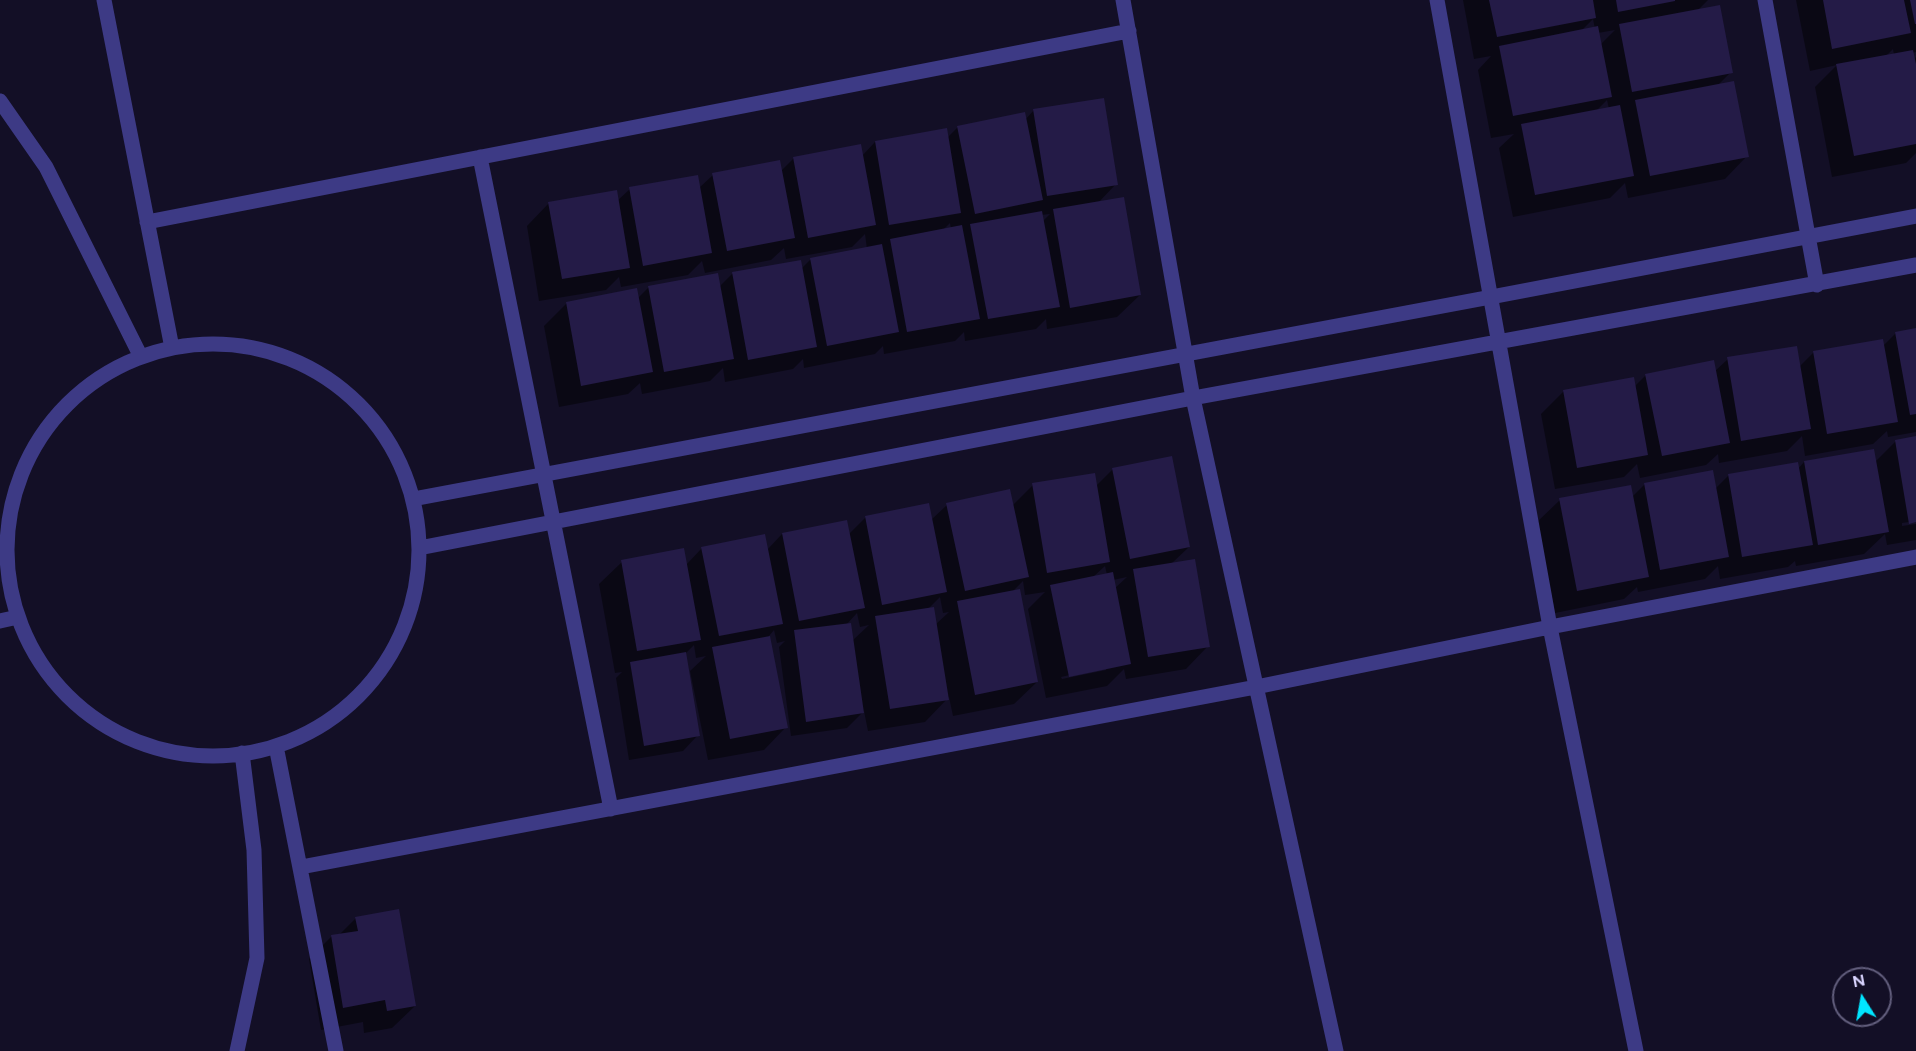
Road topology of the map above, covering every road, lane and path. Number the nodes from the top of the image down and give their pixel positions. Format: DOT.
graph roads {
  1 [pos="104,0"];
  2 [pos="1123,0"];
  3 [pos="1437,0"];
  4 [pos="1765,0"];
  5 [pos="1129,31"];
  6 [pos="0,101"];
  7 [pos="480,157"];
  8 [pos="1916,216"];
  9 [pos="147,222"];
  10 [pos="1808,237"];
  11 [pos="1916,265"];
  12 [pos="1817,285"];
  13 [pos="1491,297"];
  14 [pos="1499,342"];
  15 [pos="172,348"];
  16 [pos="1185,353"];
  17 [pos="141,357"];
  18 [pos="1193,398"];
  19 [pos="545,473"];
  20 [pos="414,499"];
  21 [pos="552,522"];
  22 [pos="419,548"];
  23 [pos="1916,557"];
  24 [pos="4,566"];
  25 [pos="18,617"];
  26 [pos="0,621"];
  27 [pos="1550,627"];
  28 [pos="1256,687"];
  29 [pos="276,746"];
  30 [pos="242,753"];
  31 [pos="611,808"];
  32 [pos="300,867"];
  33 [pos="237,1051"];
  34 [pos="336,1051"];
  35 [pos="1336,1051"];
  36 [pos="1636,1051"];
  1 -- 9 [label="street"];
  2 -- 5 [label="street"];
  3 -- 13 [label="street"];
  4 -- 10 [label="street"];
  5 -- 7 [label="street"];
  5 -- 16 [label="street"];
  6 -- 17 [label="street"];
  7 -- 9 [label="street"];
  7 -- 19 [label="street"];
  8 -- 10 [label="street"];
  9 -- 15 [label="street"];
  10 -- 12 [label="street"];
  10 -- 13 [label="street"];
  11 -- 12 [label="street"];
  12 -- 14 [label="street"];
  13 -- 14 [label="street"];
  13 -- 16 [label="street"];
  14 -- 18 [label="street"];
  14 -- 27 [label="street"];
  15 -- 17 [label="street"];
  15 -- 20 [label="street"];
  16 -- 18 [label="street"];
  16 -- 19 [label="street"];
  17 -- 24 [label="street"];
  18 -- 21 [label="street"];
  18 -- 28 [label="street"];
  19 -- 20 [label="street"];
  19 -- 21 [label="street"];
  20 -- 22 [label="street"];
  21 -- 22 [label="street"];
  21 -- 31 [label="street"];
  22 -- 29 [label="street"];
  23 -- 27 [label="street"];
  24 -- 25 [label="street"];
  25 -- 26 [label="street"];
  25 -- 30 [label="street"];
  27 -- 28 [label="street"];
  27 -- 36 [label="street"];
  28 -- 31 [label="street"];
  28 -- 35 [label="street"];
  29 -- 30 [label="street"];
  29 -- 32 [label="street"];
  30 -- 33 [label="street"];
  31 -- 32 [label="street"];
  32 -- 34 [label="street"];
}
